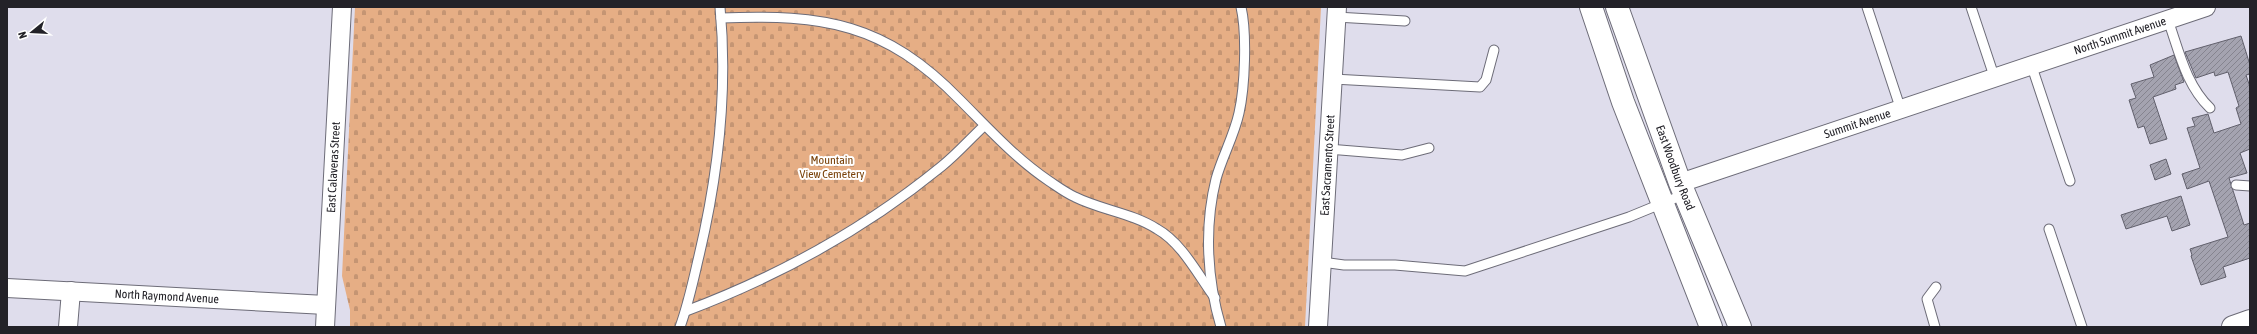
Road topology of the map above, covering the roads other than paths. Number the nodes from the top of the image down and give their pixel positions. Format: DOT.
graph roads {
  1 [pos="342,7"];
  2 [pos="720,7"];
  3 [pos="1241,7"];
  4 [pos="1591,7"];
  5 [pos="1617,7"];
  6 [pos="1867,7"];
  7 [pos="1971,7"];
  8 [pos="2206,7"];
  9 [pos="1337,12"];
  10 [pos="721,18"];
  11 [pos="2168,20"];
  12 [pos="1405,21"];
  13 [pos="1494,50"];
  14 [pos="2033,66"];
  15 [pos="1333,79"];
  16 [pos="1995,79"];
  17 [pos="2210,108"];
  18 [pos="1901,110"];
  19 [pos="984,126"];
  20 [pos="1429,148"];
  21 [pos="1328,149"];
  22 [pos="2070,181"];
  23 [pos="2236,185"];
  24 [pos="2250,186"];
  25 [pos="1683,189"];
  26 [pos="1661,202"];
  27 [pos="2049,229"];
  28 [pos="1322,262"];
  29 [pos="1936,287"];
  30 [pos="7,288"];
  31 [pos="71,291"];
  32 [pos="1214,298"];
  33 [pos="326,305"];
  34 [pos="686,311"];
  35 [pos="2250,321"];
  36 [pos="1318,325"];
  37 [pos="68,327"];
  38 [pos="325,327"];
  39 [pos="680,327"];
  40 [pos="1221,327"];
  41 [pos="1711,327"];
  42 [pos="1740,327"];
  43 [pos="1935,327"];
  44 [pos="2082,327"];
  45 [pos="2233,327"];
  1 -- 33 [label="street, East Calaveras Street"];
  2 -- 10 [label="lane"];
  3 -- 32 [label="lane"];
  4 -- 26 [label="main road"];
  5 -- 25 [label="main road, East Woodbury Road"];
  6 -- 18 [label="lane"];
  7 -- 16 [label="lane"];
  8 -- 11 [label="street, North Summit Avenue"];
  9 -- 12 [label="lane"];
  9 -- 15 [label="street, East Sacramento Street"];
  10 -- 19 [label="lane"];
  10 -- 34 [label="lane"];
  11 -- 14 [label="street, North Summit Avenue"];
  11 -- 17 [label="lane"];
  13 -- 15 [label="lane"];
  14 -- 16 [label="street, Summit Avenue"];
  14 -- 22 [label="lane"];
  15 -- 21 [label="street, East Sacramento Street"];
  16 -- 18 [label="street, Summit Avenue"];
  18 -- 25 [label="street, Summit Avenue"];
  19 -- 32 [label="lane"];
  19 -- 34 [label="lane"];
  20 -- 21 [label="lane"];
  21 -- 28 [label="street, East Sacramento Street"];
  23 -- 24 [label="lane"];
  25 -- 26 [label="lane"];
  25 -- 42 [label="main road, East Woodbury Road"];
  26 -- 28 [label="lane"];
  26 -- 41 [label="main road"];
  27 -- 44 [label="lane"];
  28 -- 36 [label="street, East Sacramento Street"];
  29 -- 43 [label="lane"];
  30 -- 31 [label="street, North Raymond Avenue"];
  31 -- 33 [label="street, North Raymond Avenue"];
  31 -- 37 [label="street"];
  32 -- 40 [label="lane"];
  33 -- 38 [label="street, East Calaveras Street"];
  34 -- 39 [label="lane"];
  35 -- 45 [label="main road"];
}
